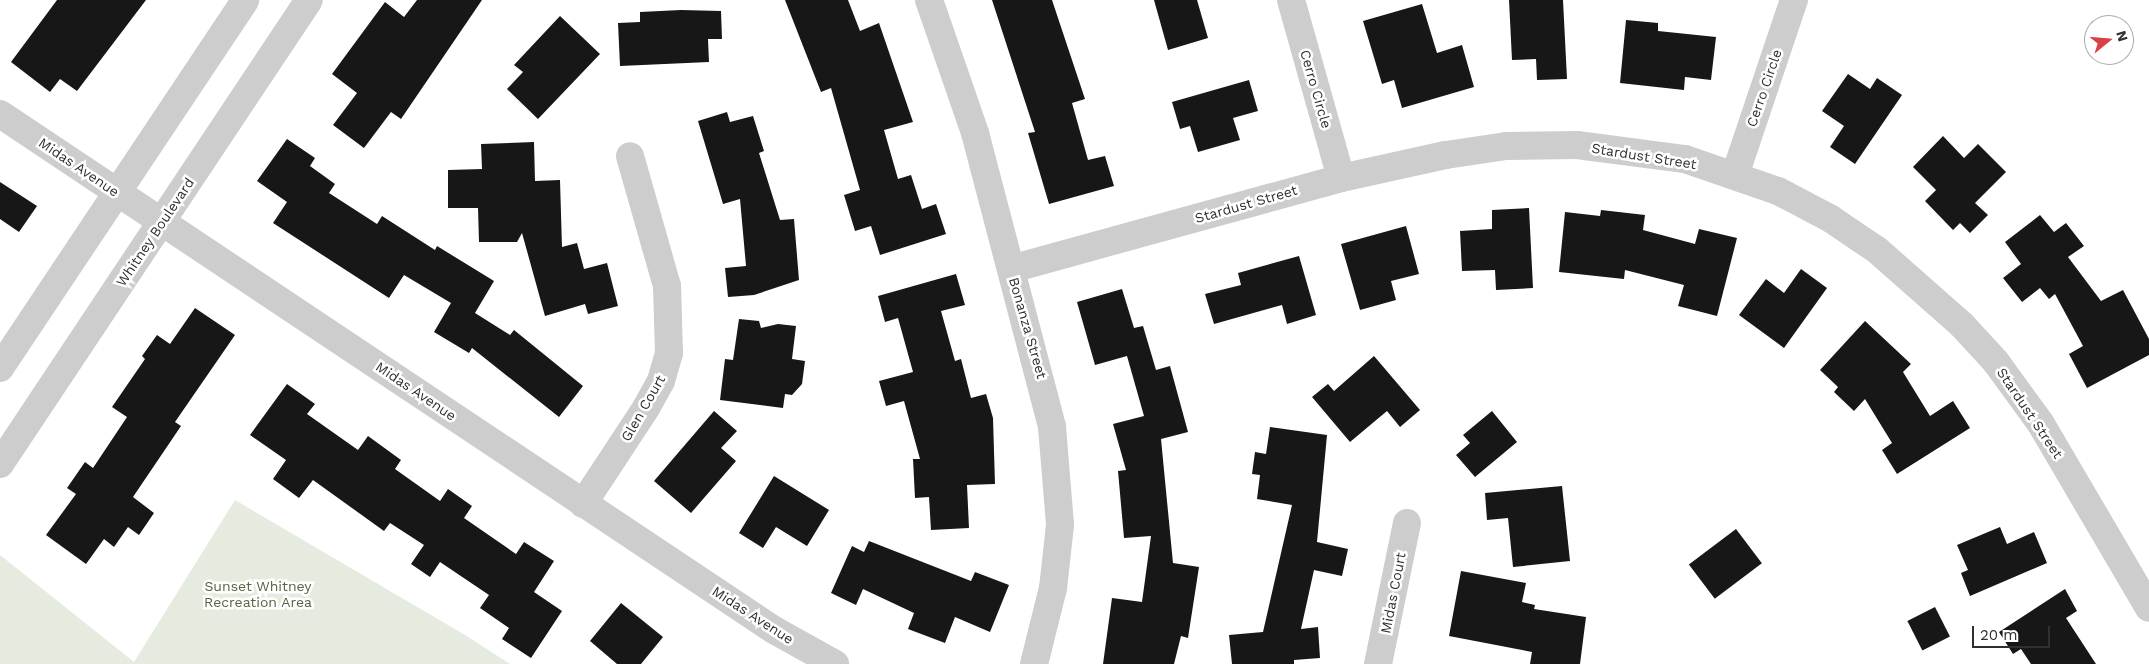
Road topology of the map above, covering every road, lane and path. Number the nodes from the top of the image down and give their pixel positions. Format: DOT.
graph roads {
  1 [pos="245,0"];
  2 [pos="309,0"];
  3 [pos="929,0"];
  4 [pos="1291,0"];
  5 [pos="1794,0"];
  6 [pos="0,114"];
  7 [pos="630,156"];
  8 [pos="1735,175"];
  9 [pos="1341,178"];
  10 [pos="117,192"];
  11 [pos="161,221"];
  12 [pos="1011,269"];
  13 [pos="0,368"];
  14 [pos="0,464"];
  15 [pos="583,504"];
  16 [pos="1407,523"];
  17 [pos="2149,608"];
  18 [pos="835,664"];
  19 [pos="1034,664"];
  20 [pos="1378,664"];
  1 -- 10 [label="street"];
  2 -- 11 [label="street, Whitney Boulevard"];
  3 -- 12 [label="street, Bonanza Street"];
  4 -- 9 [label="street, Cerro Circle"];
  5 -- 8 [label="street, Cerro Circle"];
  6 -- 10 [label="street, Midas Avenue"];
  7 -- 15 [label="street, Glen Court"];
  8 -- 9 [label="street, Stardust Street"];
  8 -- 17 [label="street, Stardust Street"];
  9 -- 12 [label="street, Stardust Street"];
  10 -- 11 [label="street, Midas Avenue"];
  10 -- 13 [label="street"];
  11 -- 14 [label="street, Whitney Boulevard"];
  11 -- 15 [label="street, Midas Avenue"];
  12 -- 19 [label="street, Bonanza Street"];
  15 -- 18 [label="street, Midas Avenue"];
  16 -- 20 [label="street, Midas Court"];
}
